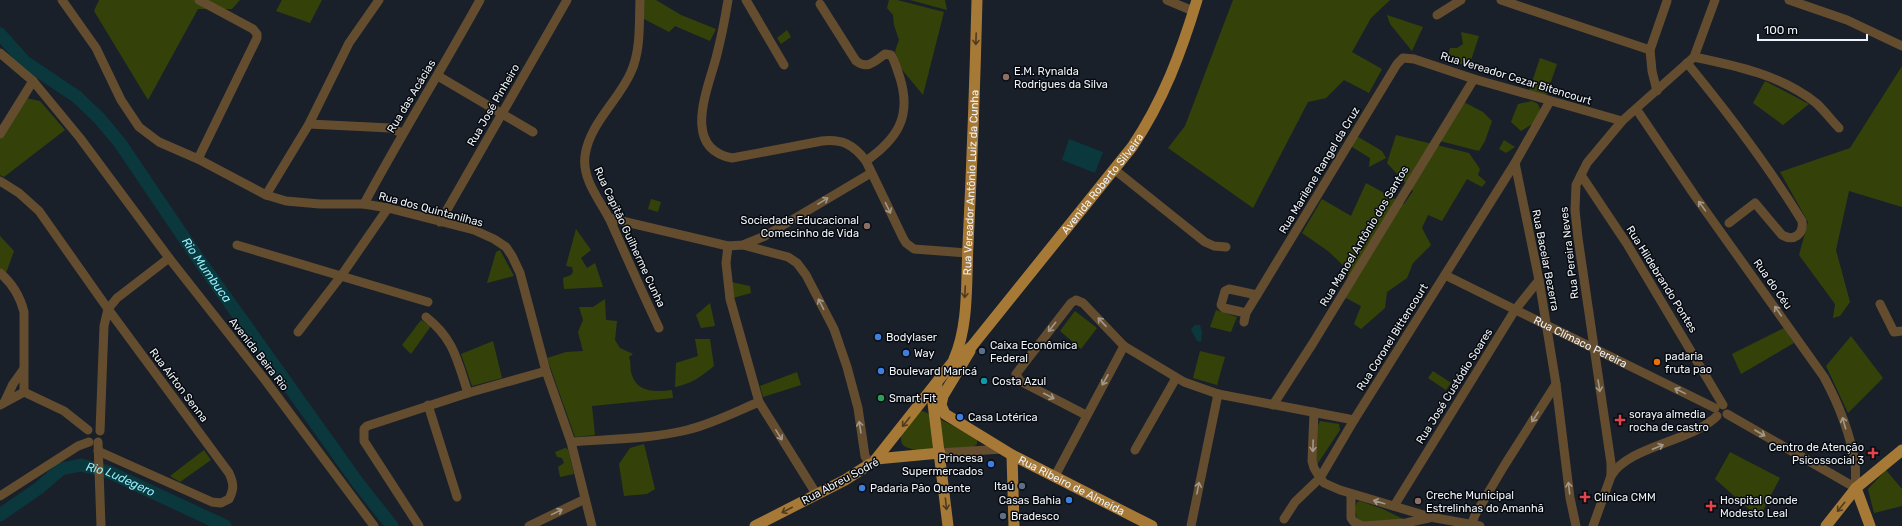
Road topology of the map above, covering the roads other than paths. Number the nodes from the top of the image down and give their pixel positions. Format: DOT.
graph roads {
  1 [pos="62,0"];
  2 [pos="199,0"];
  3 [pos="379,0"];
  4 [pos="480,0"];
  5 [pos="567,0"];
  6 [pos="640,0"];
  7 [pos="728,0"];
  8 [pos="746,0"];
  9 [pos="977,0"];
  10 [pos="1167,0"];
  11 [pos="1461,0"];
  12 [pos="1501,0"];
  13 [pos="1667,0"];
  14 [pos="1715,0"];
  15 [pos="1789,0"];
  16 [pos="820,4"];
  17 [pos="1195,5"];
  18 [pos="1438,15"];
  19 [pos="1902,46"];
  20 [pos="1650,50"];
  21 [pos="0,53"];
  22 [pos="1694,57"];
  23 [pos="1403,58"];
  24 [pos="1687,63"];
  25 [pos="784,65"];
  26 [pos="438,76"];
  27 [pos="1474,79"];
  28 [pos="33,81"];
  29 [pos="1657,91"];
  30 [pos="1550,101"];
  31 [pos="1637,110"];
  32 [pos="502,114"];
  33 [pos="1622,121"];
  34 [pos="309,124"];
  35 [pos="1839,128"];
  36 [pos="533,132"];
  37 [pos="402,133"];
  38 [pos="0,134"];
  39 [pos="198,159"];
  40 [pos="866,160"];
  41 [pos="1516,163"];
  42 [pos="1115,170"];
  43 [pos="871,173"];
  44 [pos="1581,174"];
  45 [pos="0,181"];
  46 [pos="266,195"];
  47 [pos="364,204"];
  48 [pos="388,208"];
  49 [pos="609,218"];
  50 [pos="440,222"];
  51 [pos="1729,223"];
  52 [pos="765,236"];
  53 [pos="236,245"];
  54 [pos="744,245"];
  55 [pos="728,246"];
  56 [pos="1226,247"];
  57 [pos="771,252"];
  58 [pos="967,253"];
  59 [pos="168,258"];
  60 [pos="0,273"];
  61 [pos="1445,275"];
  62 [pos="341,276"];
  63 [pos="1539,280"];
  64 [pos="1256,295"];
  65 [pos="428,302"];
  66 [pos="1880,304"];
  67 [pos="108,309"];
  68 [pos="1515,310"];
  69 [pos="1246,313"];
  70 [pos="426,317"];
  71 [pos="1244,322"];
  72 [pos="1546,325"];
  73 [pos="659,328"];
  74 [pos="1902,331"];
  75 [pos="298,332"];
  76 [pos="972,346"];
  77 [pos="1124,346"];
  78 [pos="1593,347"];
  79 [pos="952,363"];
  80 [pos="23,370"];
  81 [pos="546,371"];
  82 [pos="1176,378"];
  83 [pos="939,381"];
  84 [pos="1556,384"];
  85 [pos="24,392"];
  86 [pos="468,393"];
  87 [pos="1218,394"];
  88 [pos="759,402"];
  89 [pos="3,403"];
  90 [pos="428,405"];
  91 [pos="1273,405"];
  92 [pos="1720,408"];
  93 [pos="1314,412"];
  94 [pos="1086,415"];
  95 [pos="951,419"];
  96 [pos="1354,420"];
  97 [pos="93,438"];
  98 [pos="571,442"];
  99 [pos="1134,450"];
  100 [pos="1902,450"];
  101 [pos="1007,452"];
  102 [pos="940,453"];
  103 [pos="1610,455"];
  104 [pos="873,462"];
  105 [pos="1622,462"];
  106 [pos="1055,476"];
  107 [pos="1611,476"];
  108 [pos="1320,478"];
  109 [pos="1856,488"];
  110 [pos="1351,494"];
  111 [pos="817,495"];
  112 [pos="0,496"];
  113 [pos="457,497"];
  114 [pos="585,499"];
  115 [pos="1394,506"];
  116 [pos="1430,517"];
  117 [pos="1284,519"];
  118 [pos="101,526"];
  119 [pos="374,526"];
  120 [pos="419,526"];
  121 [pos="529,526"];
  122 [pos="592,526"];
  123 [pos="755,526"];
  124 [pos="948,526"];
  125 [pos="1014,526"];
  126 [pos="1152,526"];
  127 [pos="1191,526"];
  128 [pos="1471,526"];
  129 [pos="1480,526"];
  130 [pos="1576,526"];
  131 [pos="1593,526"];
  132 [pos="1826,526"];
  133 [pos="1870,526"];
  1 -- 39 [label="street, Rua dos Quintanilhas"];
  2 -- 39 [label="street"];
  3 -- 34 [label="street"];
  4 -- 26 [label="street, Rua das Acácias"];
  5 -- 32 [label="street, Rua José Pinheiro"];
  6 -- 49 [label="street, Rua Capitão Guilherme Cunha"];
  7 -- 40 [label="street"];
  8 -- 25 [label="street"];
  9 -- 58 [label="main road, Rua Vereador Antônio Luiz da Cunha, one-way"];
  10 -- 17 [label="street"];
  11 -- 18 [label="street"];
  12 -- 20 [label="street"];
  13 -- 20 [label="street"];
  14 -- 22 [label="street, Rua Pereira Neves"];
  15 -- 19 [label="street"];
  16 -- 40 [label="street"];
  17 -- 42 [label="main road, Avenida Roberto Silveira"];
  20 -- 29 [label="street"];
  21 -- 28 [label="street, Avenida Beira Rio"];
  22 -- 24 [label="street, Rua Pereira Neves"];
  22 -- 35 [label="street"];
  23 -- 27 [label="street, Rua Vereador Cezar Bitencourt"];
  23 -- 64 [label="street, Rua Marilene Rangel da Cruz"];
  24 -- 29 [label="street, Rua Pereira Neves"];
  24 -- 51 [label="street"];
  26 -- 32 [label="street"];
  26 -- 37 [label="street, Rua das Acácias"];
  27 -- 30 [label="street, Rua Vereador Cezar Bitencourt"];
  27 -- 91 [label="street, Rua Manoel Antônio dos Santos"];
  28 -- 38 [label="street"];
  28 -- 59 [label="street, Avenida Beira Rio"];
  29 -- 31 [label="street, Rua Pereira Neves"];
  30 -- 33 [label="street, Rua Vereador Cezar Bitencourt"];
  30 -- 41 [label="street"];
  31 -- 33 [label="street, Rua Pereira Neves"];
  109 -- 31 [label="street, Rua do Céu, one-way"];
  32 -- 36 [label="street"];
  32 -- 50 [label="street, Rua José Pinheiro"];
  33 -- 44 [label="street, Rua Pereira Neves"];
  34 -- 37 [label="street"];
  34 -- 46 [label="street"];
  37 -- 47 [label="street, Rua das Acácias"];
  39 -- 46 [label="street, Rua dos Quintanilhas"];
  40 -- 43 [label="street"];
  41 -- 61 [label="street, Rua Coronel Bittencourt"];
  41 -- 63 [label="street, Rua Bacelar Bezerra"];
  42 -- 56 [label="street"];
  42 -- 76 [label="main road, Avenida Roberto Silveira"];
  52 -- 43 [label="street, one-way"];
  43 -- 58 [label="street, one-way"];
  44 -- 78 [label="street, Rua Pereira Neves"];
  44 -- 92 [label="street, Rua Hildebrando Pontes"];
  45 -- 67 [label="street, Rua Aírton Senna"];
  46 -- 47 [label="street, Rua dos Quintanilhas"];
  47 -- 48 [label="street, Rua dos Quintanilhas"];
  48 -- 50 [label="street, Rua dos Quintanilhas"];
  48 -- 62 [label="street"];
  49 -- 55 [label="street"];
  49 -- 73 [label="street, Rua Capitão Guilherme Cunha"];
  50 -- 81 [label="street, Rua dos Quintanilhas"];
  52 -- 54 [label="street"];
  52 -- 57 [label="street"];
  53 -- 62 [label="street"];
  54 -- 55 [label="street"];
  54 -- 57 [label="street"];
  55 -- 88 [label="street"];
  104 -- 57 [label="street, one-way"];
  58 -- 79 [label="main road, Rua Vereador Antônio Luiz da Cunha, one-way"];
  59 -- 67 [label="street"];
  59 -- 119 [label="street, Avenida Beira Rio"];
  60 -- 80 [label="street"];
  61 -- 68 [label="street, Rua Clímaco Pereira"];
  61 -- 96 [label="street, Rua Coronel Bittencourt"];
  62 -- 65 [label="street"];
  62 -- 75 [label="street"];
  63 -- 68 [label="street, Rua José Custódio Soares"];
  63 -- 72 [label="street, Rua Bacelar Bezerra"];
  64 -- 69 [label="street, Rua Marilene Rangel da Cruz"];
  64 -- 69 [label="street"];
  66 -- 74 [label="street"];
  67 -- 97 [label="street"];
  67 -- 97 [label="street, Rua Aírton Senna"];
  68 -- 72 [label="street, Rua Clímaco Pereira"];
  68 -- 115 [label="street, Rua José Custódio Soares"];
  69 -- 71 [label="street, Rua Marilene Rangel da Cruz"];
  70 -- 86 [label="street"];
  72 -- 78 [label="street, Rua Clímaco Pereira"];
  72 -- 84 [label="street, Rua Bacelar Bezerra"];
  76 -- 79 [label="main road, Avenida Roberto Silveira"];
  76 -- 95 [label="main road, Avenida Roberto Silveira"];
  77 -- 82 [label="street"];
  77 -- 94 [label="street, one-way"];
  77 -- 94 [label="street, one-way"];
  92 -- 78 [label="street, Rua Clímaco Pereira, one-way"];
  78 -- 103 [label="street, Rua Pereira Neves, one-way"];
  79 -- 83 [label="main road, Avenida Roberto Silveira"];
  80 -- 85 [label="street"];
  80 -- 89 [label="street"];
  81 -- 86 [label="street"];
  81 -- 98 [label="street, Rua dos Quintanilhas"];
  82 -- 87 [label="street"];
  82 -- 99 [label="street"];
  83 -- 102 [label="main road"];
  83 -- 104 [label="main road, Avenida Roberto Silveira, one-way"];
  84 -- 128 [label="street, one-way"];
  130 -- 84 [label="street, Rua Bacelar Bezerra, one-way"];
  85 -- 89 [label="street"];
  85 -- 97 [label="street"];
  86 -- 90 [label="street"];
  87 -- 91 [label="street"];
  127 -- 87 [label="street, one-way"];
  88 -- 98 [label="street"];
  88 -- 111 [label="street, one-way"];
  90 -- 113 [label="street"];
  90 -- 120 [label="street"];
  91 -- 93 [label="street"];
  105 -- 92 [label="street, one-way"];
  92 -- 109 [label="street, Rua Clímaco Pereira, one-way"];
  93 -- 96 [label="street"];
  93 -- 108 [label="street, one-way"];
  94 -- 106 [label="street"];
  95 -- 101 [label="main road, Rua Ribeiro de Almeida"];
  96 -- 108 [label="street, Rua Coronel Bittencourt"];
  97 -- 112 [label="street"];
  97 -- 118 [label="street"];
  98 -- 114 [label="street, Rua dos Quintanilhas"];
  100 -- 109 [label="main road"];
  101 -- 102 [label="street, Rua Abreu Sodré"];
  101 -- 106 [label="main road, Rua Ribeiro de Almeida"];
  101 -- 125 [label="main road"];
  102 -- 104 [label="main road, Rua Abreu Sodré"];
  102 -- 124 [label="main road, one-way"];
  103 -- 105 [label="street"];
  103 -- 107 [label="street, Rua Pereira Neves"];
  104 -- 111 [label="main road, Rua Abreu Sodré"];
  105 -- 107 [label="street"];
  106 -- 126 [label="main road, Rua Ribeiro de Almeida"];
  107 -- 131 [label="street, Rua Pereira Neves"];
  108 -- 110 [label="street"];
  108 -- 117 [label="street, Rua Coronel Bittencourt"];
  109 -- 132 [label="main road, one-way"];
  109 -- 133 [label="main road"];
  115 -- 110 [label="street, one-way"];
  110 -- 116 [label="street"];
  111 -- 123 [label="main road, Rua Abreu Sodré, one-way"];
  121 -- 114 [label="street, one-way"];
  114 -- 122 [label="street, Rua dos Quintanilhas"];
  115 -- 116 [label="street"];
  116 -- 128 [label="street"];
  128 -- 129 [label="street"];
}
